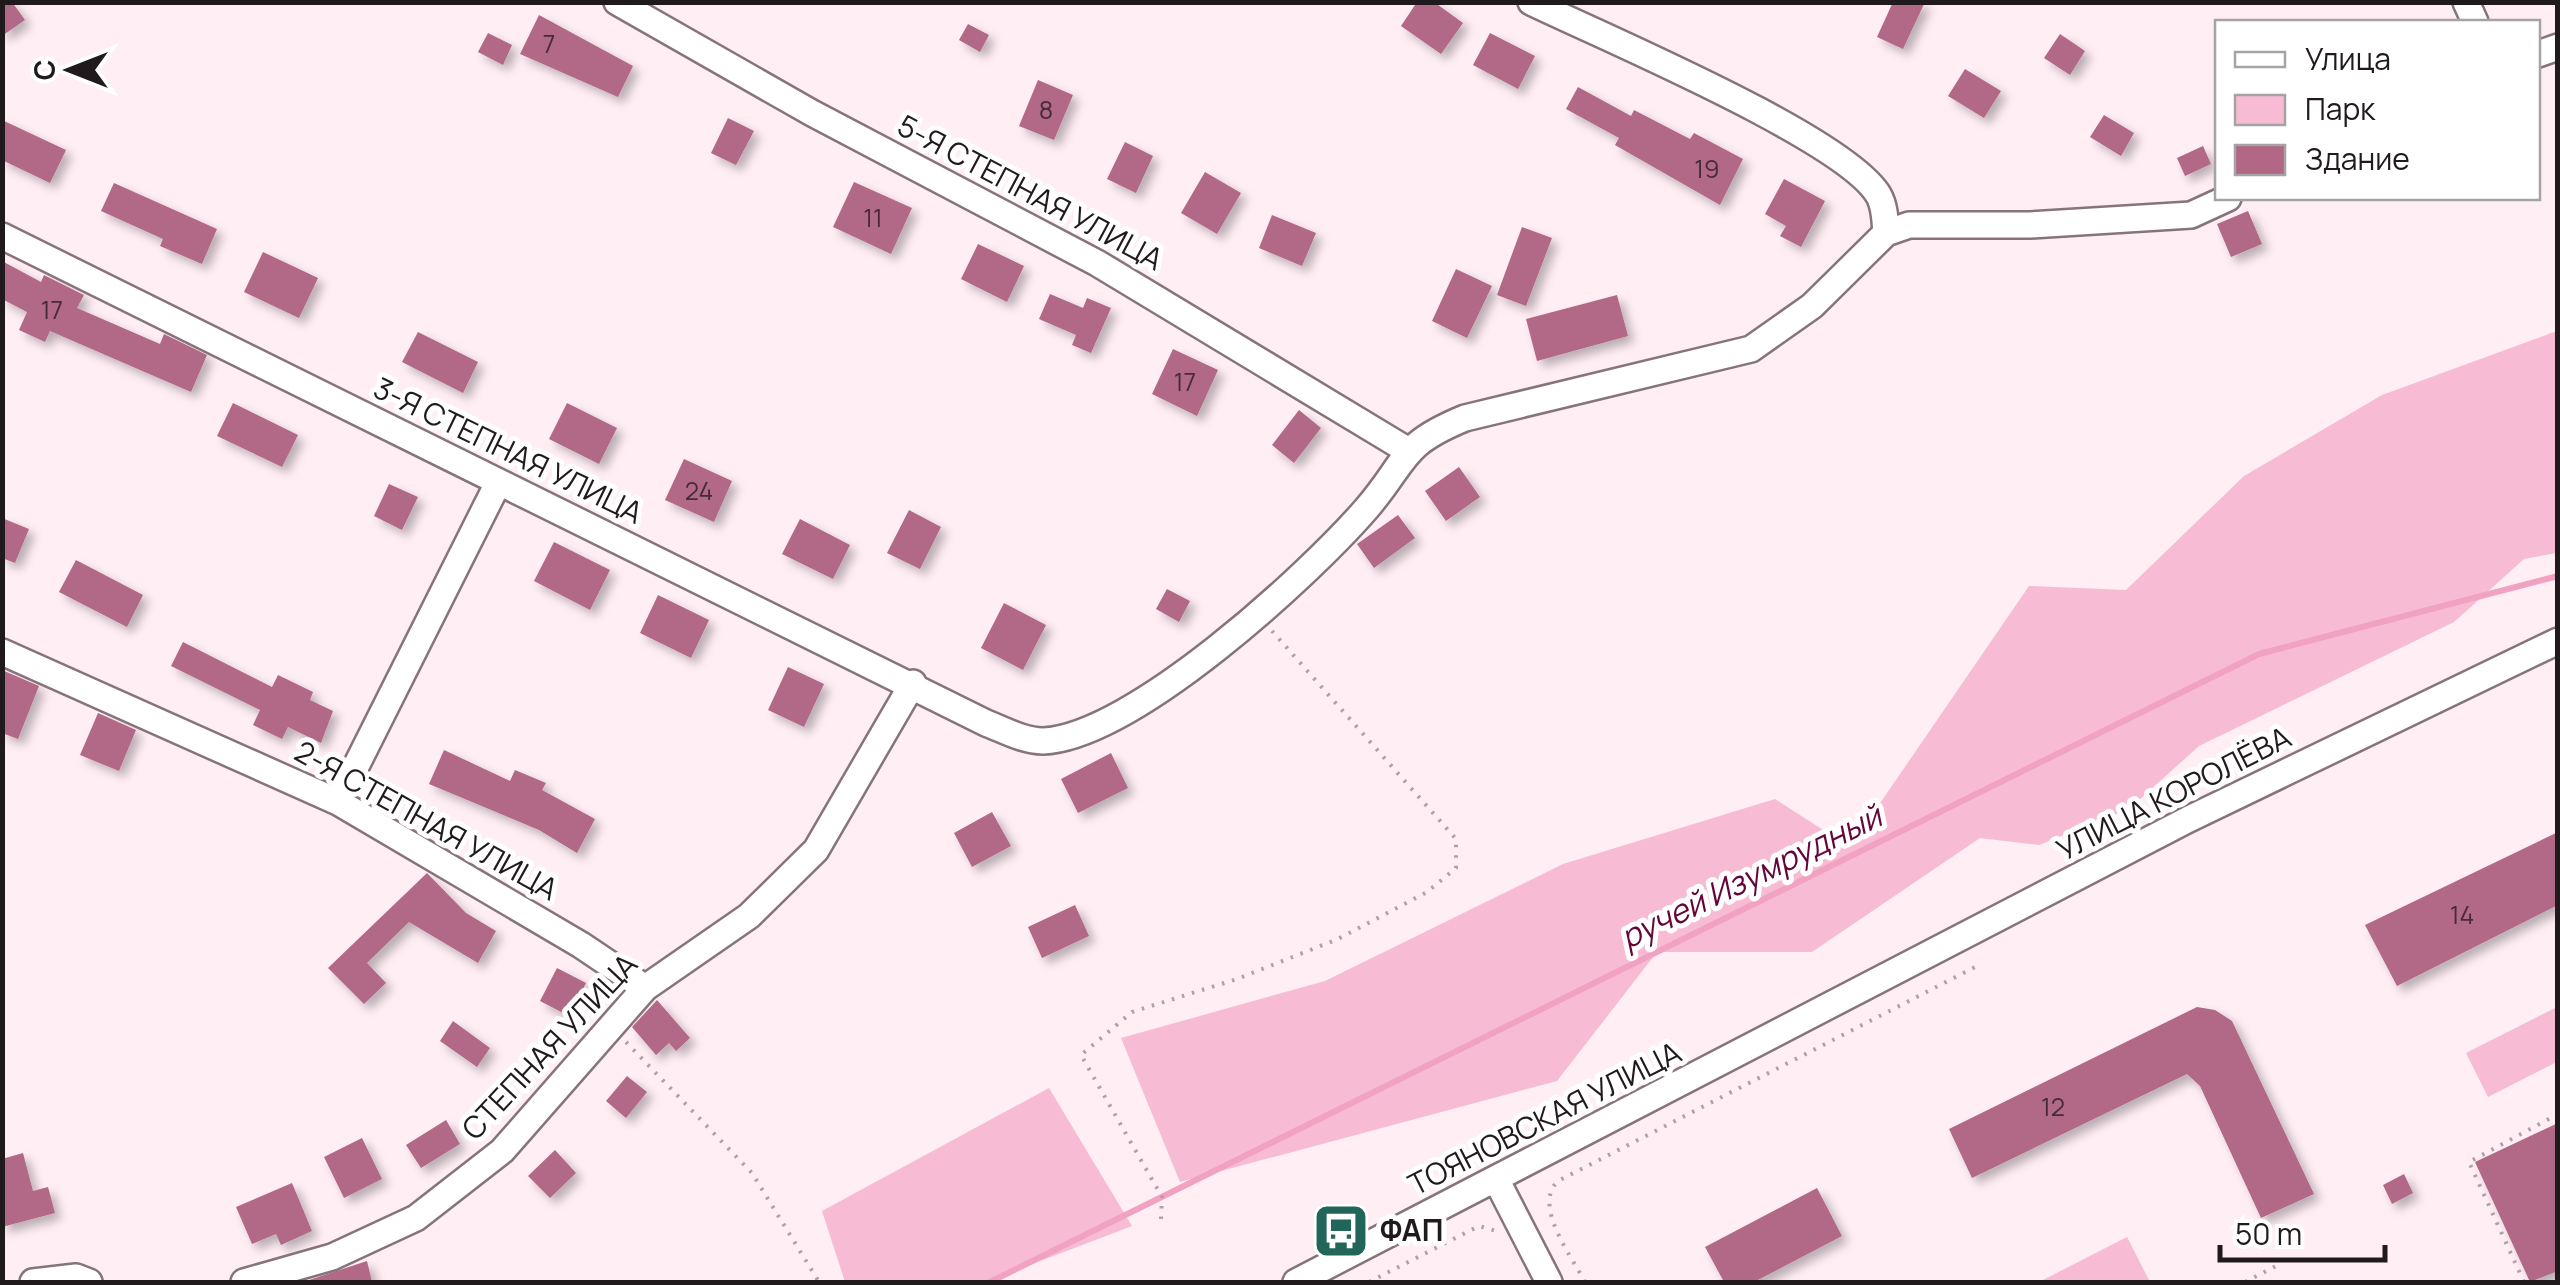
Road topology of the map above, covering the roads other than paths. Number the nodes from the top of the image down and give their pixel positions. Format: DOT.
graph roads {
  1 [pos="618,2"];
  2 [pos="1532,2"];
  3 [pos="2224,200"];
  4 [pos="1886,233"];
  5 [pos="2,236"];
  6 [pos="1406,450"];
  7 [pos="498,483"];
  8 [pos="2558,641"];
  9 [pos="2,652"];
  10 [pos="912,682"];
  11 [pos="338,802"];
  12 [pos="645,988"];
  13 [pos="1823,1012"];
  14 [pos="1497,1181"];
  15 [pos="33,1282"];
  16 [pos="89,1282"];
  17 [pos="244,1282"];
  18 [pos="1296,1282"];
  19 [pos="1549,1282"];
  1 -- 6 [label="street, 5-Я СТЕПНАЯ УЛИЦА"];
  2 -- 4 [label="street"];
  3 -- 4 [label="street"];
  4 -- 6 [label="street"];
  5 -- 7 [label="street, 3-Я СТЕПНАЯ УЛИЦА"];
  6 -- 10 [label="street, 3-Я СТЕПНАЯ УЛИЦА"];
  7 -- 10 [label="street, 3-Я СТЕПНАЯ УЛИЦА"];
  7 -- 11 [label="street"];
  8 -- 13 [label="street, УЛИЦА КОРОЛЁВА"];
  9 -- 11 [label="street, 2-Я СТЕПНАЯ УЛИЦА"];
  10 -- 12 [label="street, СТЕПНАЯ УЛИЦА"];
  11 -- 12 [label="street, 2-Я СТЕПНАЯ УЛИЦА"];
  12 -- 17 [label="street, СТЕПНАЯ УЛИЦА"];
  13 -- 14 [label="street, ТОЯНОВСКАЯ УЛИЦА"];
  14 -- 18 [label="street, ТОЯНОВСКАЯ УЛИЦА"];
  14 -- 19 [label="street"];
  15 -- 16 [label="street"];
}
